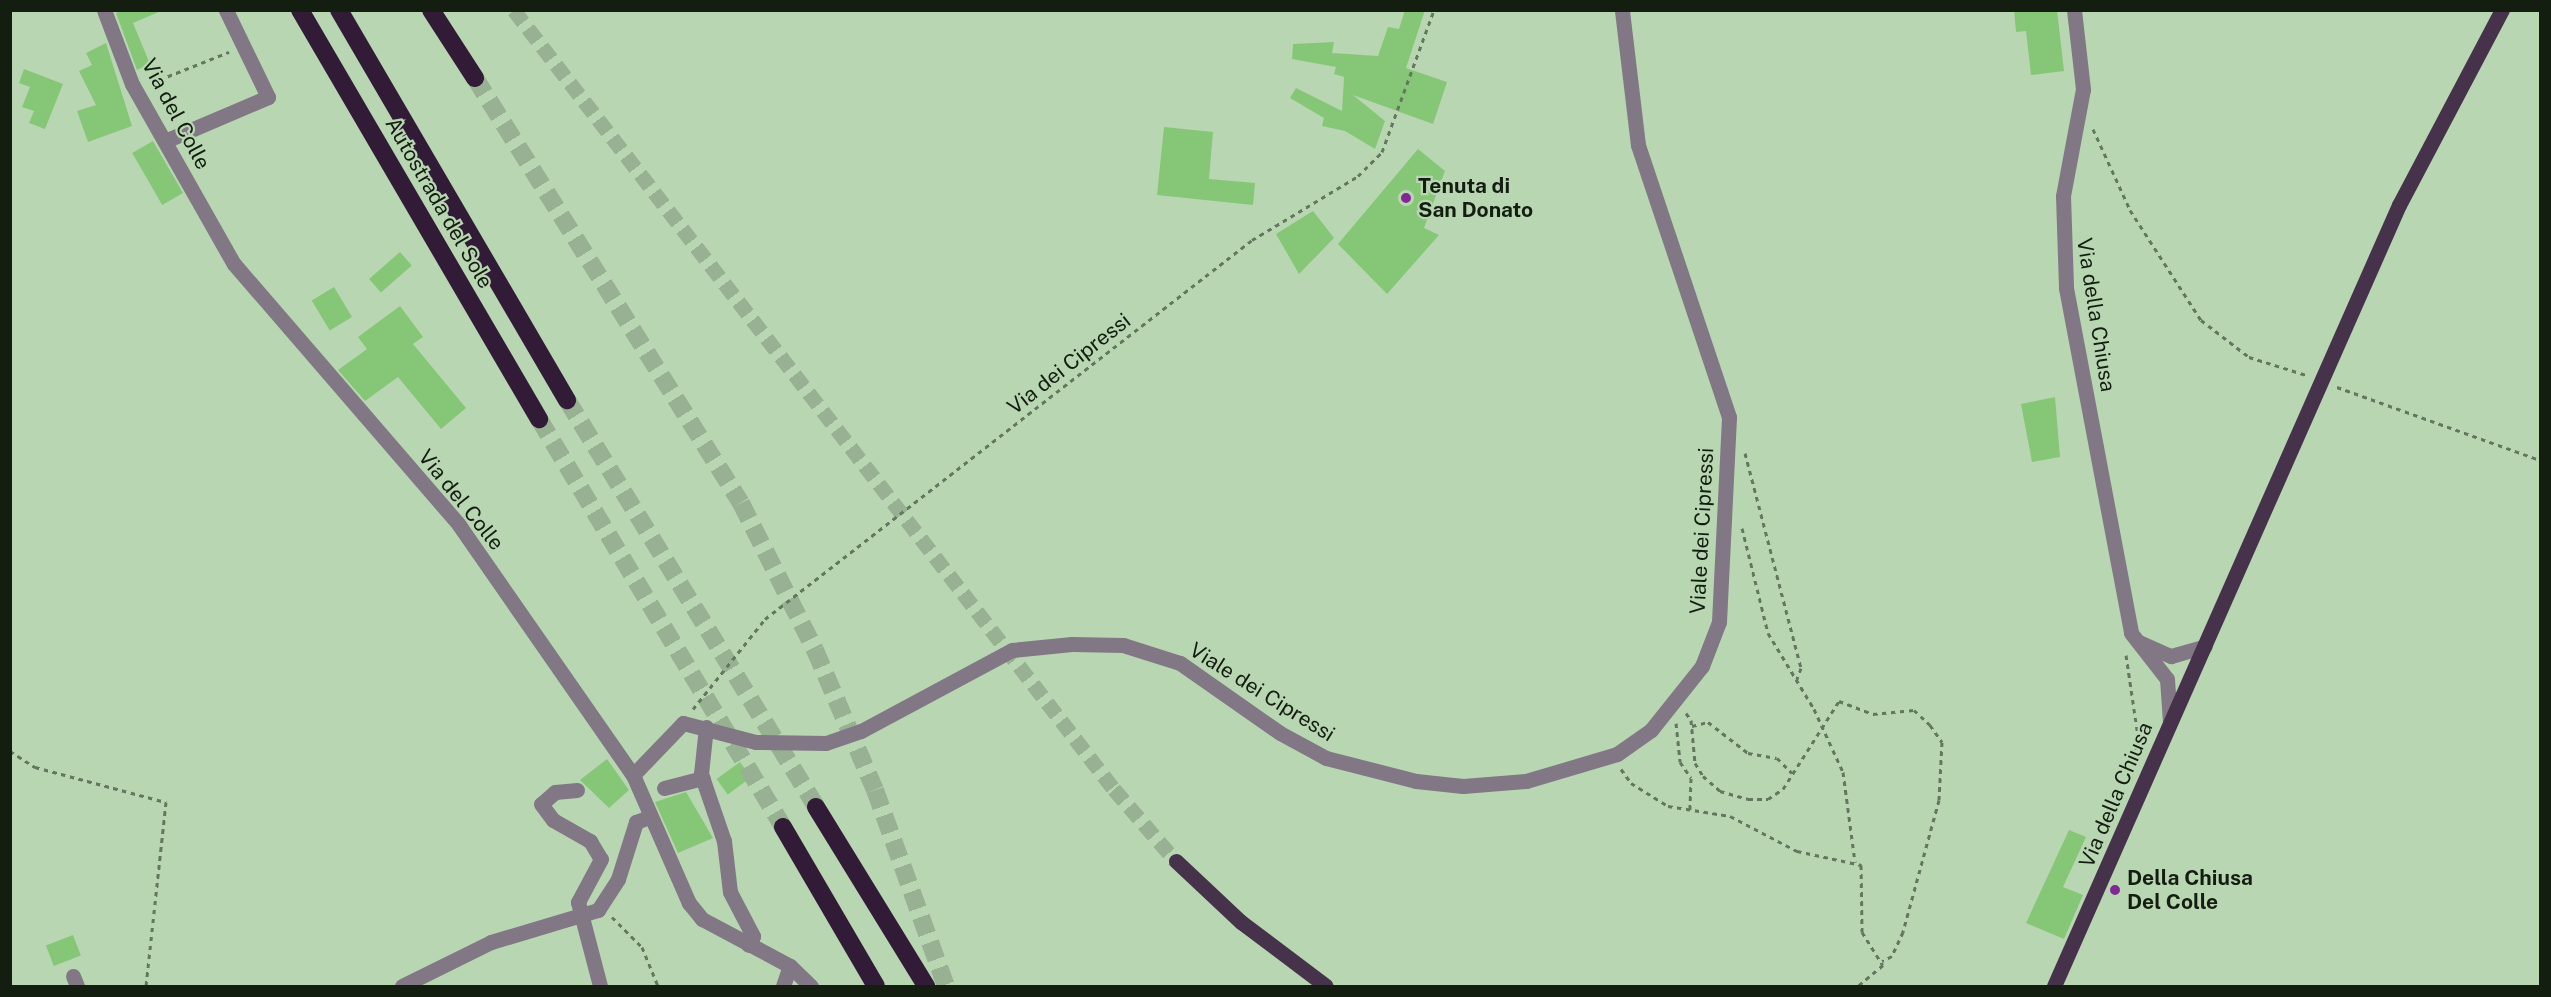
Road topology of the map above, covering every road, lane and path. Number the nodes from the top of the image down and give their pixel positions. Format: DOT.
graph roads {
  1 [pos="104,10"];
  2 [pos="226,10"];
  3 [pos="300,10"];
  4 [pos="339,10"];
  5 [pos="431,10"];
  6 [pos="1434,10"];
  7 [pos="1622,10"];
  8 [pos="2074,10"];
  9 [pos="2502,10"];
  10 [pos="244,46"];
  11 [pos="475,78"];
  12 [pos="135,90"];
  13 [pos="2091,121"];
  14 [pos="165,141"];
  15 [pos="2306,375"];
  16 [pos="2337,387"];
  17 [pos="567,400"];
  18 [pos="539,418"];
  19 [pos="1728,423"];
  20 [pos="2541,460"];
  21 [pos="1724,513"];
  22 [pos="2129,624"];
  23 [pos="2205,646"];
  24 [pos="1797,679"];
  25 [pos="1671,705"];
  26 [pos="683,723"];
  27 [pos="1821,725"];
  28 [pos="1692,726"];
  29 [pos="2170,726"];
  30 [pos="706,727"];
  31 [pos="10,751"];
  32 [pos="1612,755"];
  33 [pos="1793,773"];
  34 [pos="633,775"];
  35 [pos="703,778"];
  36 [pos="664,788"];
  37 [pos="577,790"];
  38 [pos="816,807"];
  39 [pos="1690,810"];
  40 [pos="649,817"];
  41 [pos="783,827"];
  42 [pos="1176,861"];
  43 [pos="1855,862"];
  44 [pos="600,907"];
  45 [pos="586,916"];
  46 [pos="748,945"];
  47 [pos="1882,961"];
  48 [pos="790,966"];
  49 [pos="146,987"];
  50 [pos="402,987"];
  51 [pos="600,987"];
  52 [pos="658,987"];
  53 [pos="783,987"];
  54 [pos="811,987"];
  55 [pos="876,987"];
  56 [pos="926,987"];
  57 [pos="1326,987"];
  58 [pos="1857,987"];
  59 [pos="2054,987"];
  1 -- 12 [label="street, Via del Colle"];
  2 -- 10 [label="street"];
  3 -- 18 [label="highway, Autostrada del Sole"];
  4 -- 17 [label="highway, Autostrada del Sole"];
  5 -- 11 [label="highway"];
  6 -- 26 [label="path, Via dei Cipressi"];
  7 -- 19 [label="street, Viale dei Cipressi"];
  8 -- 22 [label="street, Via della Chiusa"];
  9 -- 23 [label="main road"];
  10 -- 12 [label="path"];
  10 -- 14 [label="street"];
  12 -- 14 [label="street, Via del Colle"];
  13 -- 15 [label="path"];
  14 -- 34 [label="street, Via del Colle"];
  16 -- 20 [label="path"];
  19 -- 21 [label="street, Viale dei Cipressi"];
  19 -- 24 [label="path"];
  21 -- 24 [label="path"];
  21 -- 25 [label="street, Viale dei Cipressi"];
  22 -- 23 [label="street, Via della Chiusa"];
  22 -- 29 [label="street, Via della Chiusa"];
  23 -- 29 [label="main road"];
  24 -- 27 [label="path"];
  25 -- 28 [label="path"];
  25 -- 32 [label="street, Viale dei Cipressi"];
  25 -- 39 [label="path"];
  26 -- 30 [label="street, Viale dei Cipressi"];
  26 -- 34 [label="street"];
  27 -- 33 [label="path"];
  27 -- 43 [label="path"];
  27 -- 47 [label="path"];
  28 -- 33 [label="path"];
  28 -- 33 [label="path"];
  29 -- 59 [label="main road, Via della Chiusa"];
  30 -- 32 [label="street, Viale dei Cipressi"];
  30 -- 35 [label="street"];
  31 -- 49 [label="path"];
  32 -- 39 [label="path"];
  34 -- 40 [label="street, Via del Colle"];
  35 -- 36 [label="street"];
  35 -- 46 [label="street"];
  37 -- 45 [label="street"];
  38 -- 56 [label="highway"];
  39 -- 43 [label="path"];
  40 -- 44 [label="street"];
  40 -- 46 [label="street, Via del Colle"];
  41 -- 55 [label="highway"];
  42 -- 57 [label="main road"];
  43 -- 47 [label="path"];
  44 -- 45 [label="street"];
  44 -- 52 [label="path"];
  45 -- 50 [label="street"];
  45 -- 51 [label="street"];
  46 -- 48 [label="street, Via del Colle"];
  47 -- 58 [label="path"];
  48 -- 53 [label="street"];
  48 -- 54 [label="street, Via del Colle"];
}
